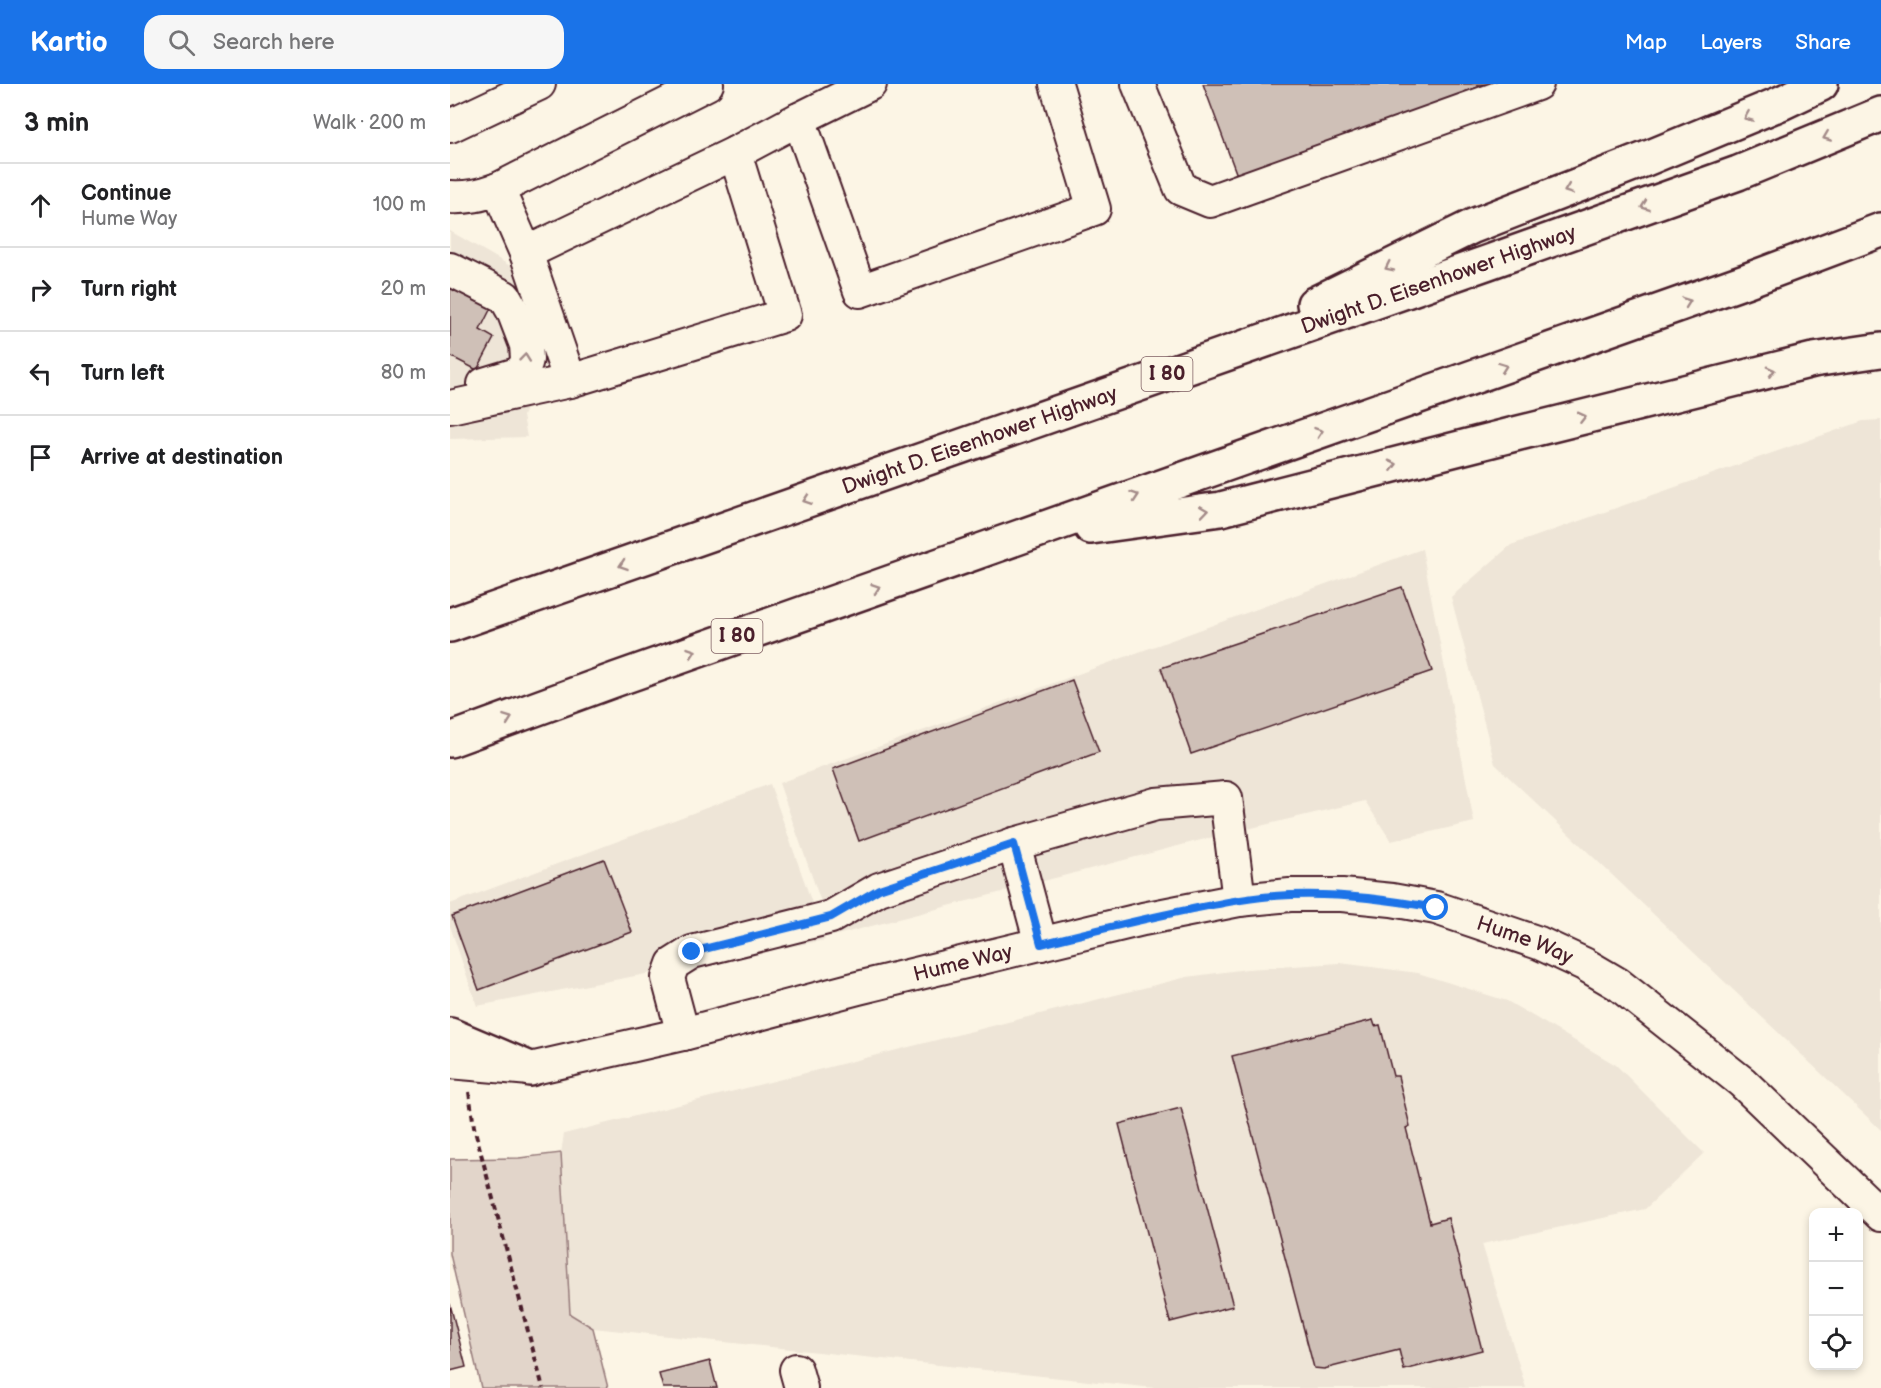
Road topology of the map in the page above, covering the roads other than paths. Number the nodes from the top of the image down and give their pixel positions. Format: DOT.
graph roads {
  1 [pos="539,84"];
  2 [pos="707,84"];
  3 [pos="870,84"];
  4 [pos="1056,84"];
  5 [pos="1138,84"];
  6 [pos="1538,84"];
  7 [pos="1821,84"];
  8 [pos="1881,114"];
  9 [pos="799,119"];
  10 [pos="450,126"];
  11 [pos="735,153"];
  12 [pos="498,189"];
  13 [pos="450,197"];
  14 [pos="1881,230"];
  15 [pos="526,254"];
  16 [pos="450,269"];
  17 [pos="1881,350"];
  18 [pos="1186,367"];
  19 [pos="570,381"];
  20 [pos="460,405"];
  21 [pos="1021,537"];
  22 [pos="450,626"];
  23 [pos="452,739"];
  24 [pos="1014,844"];
  25 [pos="1239,900"];
  26 [pos="1041,944"];
  27 [pos="683,1034"];
  28 [pos="455,1053"];
  29 [pos="530,1069"];
  30 [pos="1881,1215"];
  1 -- 10 [label="street"];
  2 -- 12 [label="street"];
  3 -- 9 [label="street"];
  4 -- 9 [label="street"];
  5 -- 6 [label="street"];
  7 -- 18 [label="main road, one-way"];
  8 -- 18 [label="main road, Dwight D. Eisenhower Highway / I 80, one-way"];
  9 -- 11 [label="street"];
  11 -- 15 [label="street"];
  11 -- 19 [label="street"];
  12 -- 13 [label="street"];
  12 -- 15 [label="street"];
  21 -- 14 [label="main road, I 80, one-way"];
  15 -- 19 [label="street"];
  20 -- 16 [label="street, one-way"];
  21 -- 17 [label="main road, one-way"];
  18 -- 22 [label="main road, Dwight D. Eisenhower Highway / I 80, one-way"];
  19 -- 20 [label="street"];
  23 -- 21 [label="main road, I 80, one-way"];
  24 -- 25 [label="street"];
  24 -- 26 [label="street"];
  24 -- 27 [label="street"];
  25 -- 26 [label="street, Hume Way"];
  25 -- 30 [label="street, Hume Way"];
  26 -- 27 [label="street, Hume Way"];
  27 -- 29 [label="street, Hume Way"];
  28 -- 29 [label="main road"];
}
